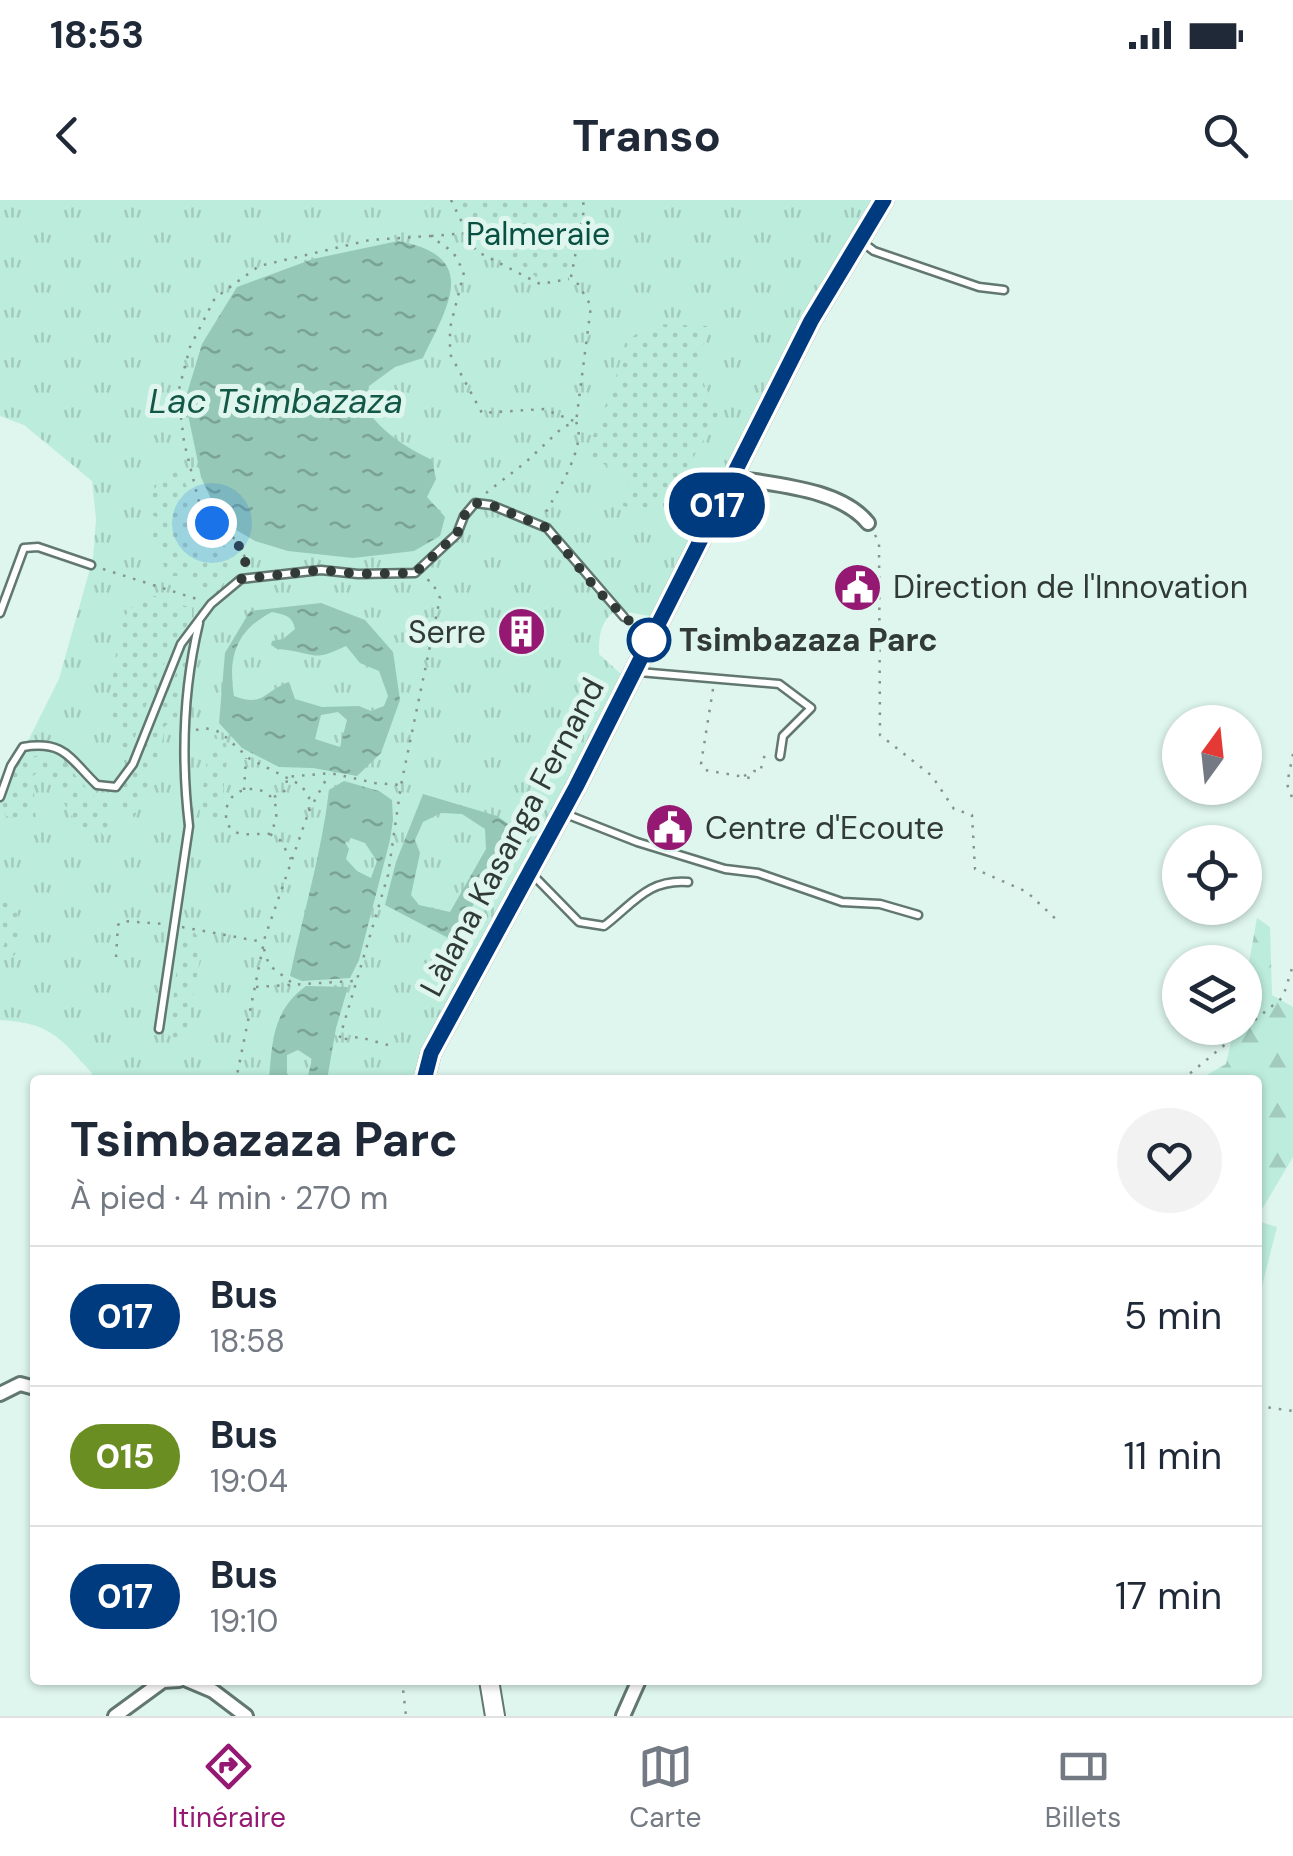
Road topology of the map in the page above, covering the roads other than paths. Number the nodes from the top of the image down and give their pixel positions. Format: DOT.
graph roads {
  1 [pos="884,200"];
  2 [pos="861,242"];
  3 [pos="1004,290"];
  4 [pos="730,477"];
  5 [pos="868,523"];
  6 [pos="91,565"];
  7 [pos="0,613"];
  8 [pos="201,617"];
  9 [pos="624,617"];
  10 [pos="633,672"];
  11 [pos="780,756"];
  12 [pos="0,797"];
  13 [pos="562,812"];
  14 [pos="530,872"];
  15 [pos="688,882"];
  16 [pos="918,915"];
  17 [pos="159,1029"];
  18 [pos="425,1075"];
  19 [pos="30,1387"];
  20 [pos="0,1394"];
  21 [pos="158,1685"];
  22 [pos="199,1685"];
  23 [pos="490,1685"];
  24 [pos="636,1685"];
  25 [pos="116,1716"];
  26 [pos="246,1716"];
  27 [pos="495,1716"];
  28 [pos="623,1716"];
  1 -- 2 [label="street, Làlana Kasanga Fernand"];
  2 -- 3 [label="lane"];
  2 -- 4 [label="street, Làlana Kasanga Fernand"];
  4 -- 5 [label="street"];
  4 -- 10 [label="street, Làlana Kasanga Fernand"];
  6 -- 7 [label="lane"];
  8 -- 9 [label="lane"];
  8 -- 12 [label="lane"];
  8 -- 17 [label="lane"];
  10 -- 11 [label="lane"];
  10 -- 13 [label="street, Làlana Kasanga Fernand"];
  13 -- 14 [label="street, Làlana Kasanga Fernand"];
  13 -- 16 [label="lane"];
  14 -- 15 [label="lane"];
  14 -- 18 [label="street, Làlana Kasanga Fernand"];
  19 -- 20 [label="street"];
  21 -- 25 [label="street"];
  22 -- 26 [label="street"];
  23 -- 27 [label="street"];
  24 -- 28 [label="street"];
}
